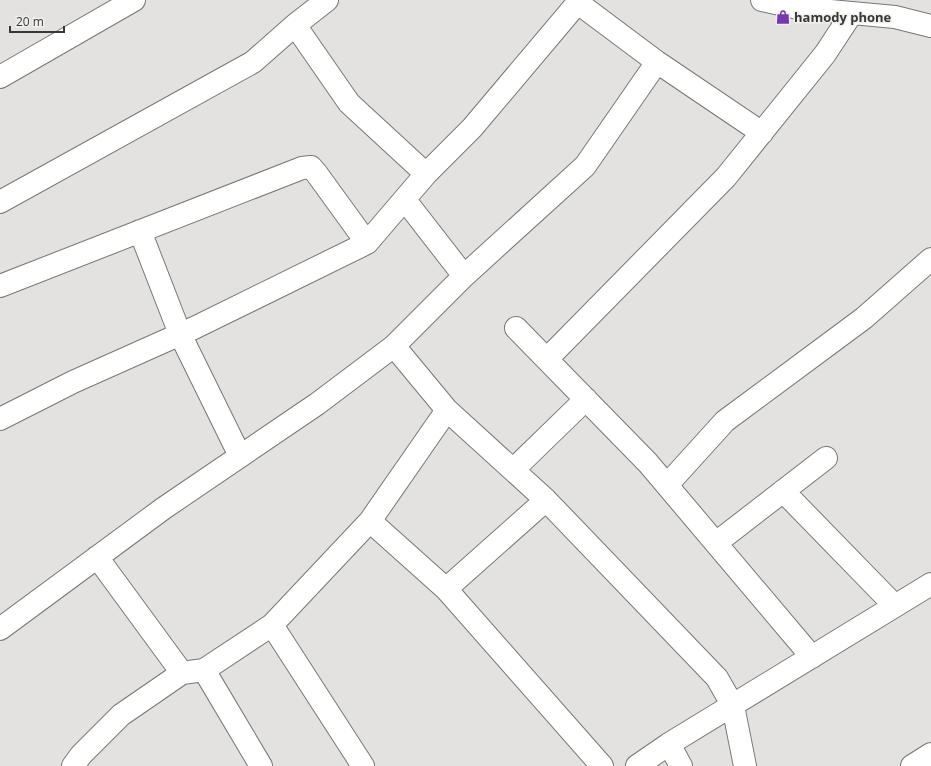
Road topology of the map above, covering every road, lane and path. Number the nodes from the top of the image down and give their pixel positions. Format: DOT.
graph roads {
  1 [pos="134,0"];
  2 [pos="327,0"];
  3 [pos="762,0"];
  4 [pos="579,2"];
  5 [pos="107,6"];
  6 [pos="852,13"];
  7 [pos="295,25"];
  8 [pos="931,26"];
  9 [pos="657,62"];
  10 [pos="0,77"];
  11 [pos="762,133"];
  12 [pos="426,174"];
  13 [pos="405,200"];
  14 [pos="0,202"];
  15 [pos="140,231"];
  16 [pos="367,243"];
  17 [pos="931,259"];
  18 [pos="464,276"];
  19 [pos="0,286"];
  20 [pos="516,328"];
  21 [pos="180,334"];
  22 [pos="394,346"];
  23 [pos="547,359"];
  24 [pos="586,399"];
  25 [pos="447,410"];
  26 [pos="0,419"];
  27 [pos="240,456"];
  28 [pos="826,458"];
  29 [pos="513,470"];
  30 [pos="666,485"];
  31 [pos="783,491"];
  32 [pos="546,500"];
  33 [pos="370,521"];
  34 [pos="716,543"];
  35 [pos="97,557"];
  36 [pos="931,584"];
  37 [pos="446,589"];
  38 [pos="895,606"];
  39 [pos="272,625"];
  40 [pos="0,629"];
  41 [pos="812,657"];
  42 [pos="204,670"];
  43 [pos="182,673"];
  44 [pos="733,706"];
  45 [pos="669,744"];
  46 [pos="931,754"];
  47 [pos="73,766"];
  48 [pos="261,766"];
  49 [pos="363,766"];
  50 [pos="602,766"];
  51 [pos="637,766"];
  52 [pos="681,766"];
  53 [pos="745,766"];
  54 [pos="912,766"];
  1 -- 5 [label="street"];
  2 -- 7 [label="street"];
  3 -- 6 [label="street"];
  4 -- 9 [label="street"];
  4 -- 12 [label="street"];
  5 -- 10 [label="street"];
  6 -- 8 [label="street"];
  6 -- 11 [label="street"];
  7 -- 12 [label="street"];
  7 -- 14 [label="street"];
  9 -- 11 [label="street"];
  9 -- 18 [label="street"];
  11 -- 23 [label="street"];
  12 -- 13 [label="street"];
  13 -- 16 [label="street"];
  13 -- 18 [label="street"];
  15 -- 16 [label="street"];
  15 -- 19 [label="street"];
  15 -- 21 [label="street"];
  16 -- 21 [label="street"];
  17 -- 30 [label="street"];
  18 -- 22 [label="street"];
  20 -- 23 [label="street"];
  21 -- 26 [label="street"];
  21 -- 27 [label="street"];
  22 -- 25 [label="street"];
  22 -- 27 [label="street"];
  23 -- 24 [label="street"];
  24 -- 29 [label="street"];
  24 -- 30 [label="street"];
  25 -- 29 [label="street"];
  25 -- 33 [label="street"];
  27 -- 35 [label="street"];
  28 -- 31 [label="street"];
  29 -- 32 [label="street"];
  30 -- 34 [label="street"];
  31 -- 34 [label="street"];
  31 -- 38 [label="street"];
  32 -- 37 [label="street"];
  32 -- 44 [label="street"];
  33 -- 37 [label="street"];
  33 -- 39 [label="street"];
  34 -- 41 [label="street"];
  35 -- 40 [label="street"];
  35 -- 43 [label="street"];
  36 -- 38 [label="street"];
  37 -- 50 [label="street"];
  38 -- 41 [label="street"];
  39 -- 42 [label="street"];
  39 -- 49 [label="street"];
  41 -- 44 [label="street"];
  42 -- 43 [label="street"];
  42 -- 48 [label="street"];
  43 -- 47 [label="street"];
  44 -- 45 [label="street"];
  44 -- 53 [label="street"];
  45 -- 51 [label="street"];
  45 -- 52 [label="street"];
  46 -- 54 [label="street"];
}
